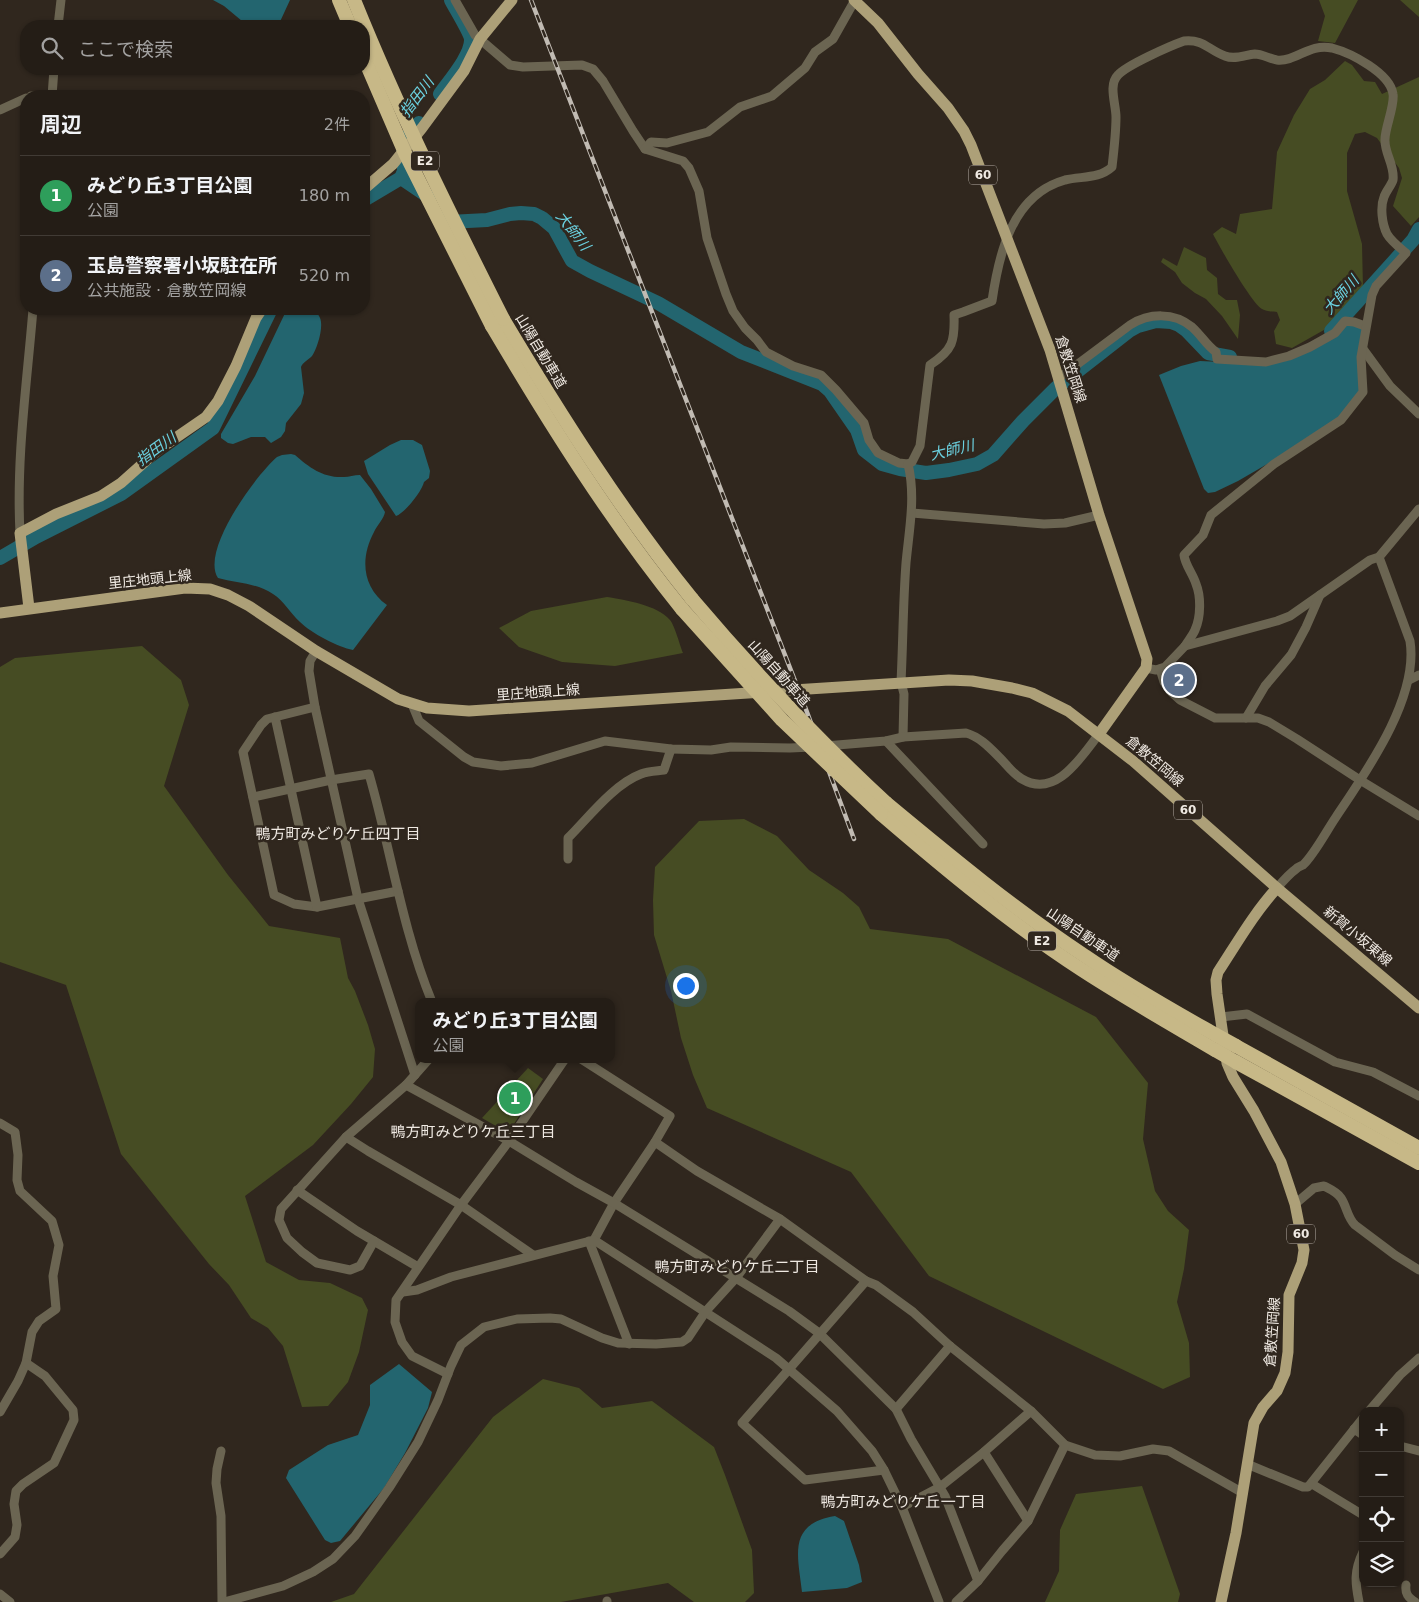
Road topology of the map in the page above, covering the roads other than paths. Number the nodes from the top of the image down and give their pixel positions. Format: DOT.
graph roads {
  1 [pos="61,0"];
  2 [pos="339,0"];
  3 [pos="354,0"];
  4 [pos="455,0"];
  5 [pos="512,0"];
  6 [pos="855,0"];
  7 [pos="59,20"];
  8 [pos="347,20"];
  9 [pos="363,20"];
  10 [pos="370,37"];
  11 [pos="480,39"];
  12 [pos="370,72"];
  13 [pos="54,75"];
  14 [pos="52,90"];
  15 [pos="20,101"];
  16 [pos="0,110"];
  17 [pos="645,148"];
  18 [pos="370,184"];
  19 [pos="1007,238"];
  20 [pos="32,315"];
  21 [pos="258,315"];
  22 [pos="498,323"];
  23 [pos="1366,326"];
  24 [pos="1363,349"];
  25 [pos="1060,382"];
  26 [pos="1419,414"];
  27 [pos="909,467"];
  28 [pos="1419,509"];
  29 [pos="912,513"];
  30 [pos="1099,514"];
  31 [pos="20,536"];
  32 [pos="1379,557"];
  33 [pos="1320,594"];
  34 [pos="29,608"];
  35 [pos="0,613"];
  36 [pos="1185,646"];
  37 [pos="316,651"];
  38 [pos="1146,668"];
  39 [pos="1160,669"];
  40 [pos="1419,675"];
  41 [pos="1409,680"];
  42 [pos="901,682"];
  43 [pos="412,704"];
  44 [pos="315,707"];
  45 [pos="275,717"];
  46 [pos="1246,718"];
  47 [pos="1099,734"];
  48 [pos="903,737"];
  49 [pos="886,741"];
  50 [pos="671,749"];
  51 [pos="330,780"];
  52 [pos="1360,780"];
  53 [pos="291,789"];
  54 [pos="252,797"];
  55 [pos="884,808"];
  56 [pos="1419,816"];
  57 [pos="983,844"];
  58 [pos="568,859"];
  59 [pos="1277,888"];
  60 [pos="398,891"];
  61 [pos="358,899"];
  62 [pos="318,907"];
  63 [pos="430,998"];
  64 [pos="1419,1008"];
  65 [pos="1221,1017"];
  66 [pos="426,1063"];
  67 [pos="562,1063"];
  68 [pos="587,1063"];
  69 [pos="415,1075"];
  70 [pos="406,1085"];
  71 [pos="1419,1096"];
  72 [pos="0,1123"];
  73 [pos="346,1137"];
  74 [pos="509,1141"];
  75 [pos="655,1142"];
  76 [pos="1419,1148"];
  77 [pos="1419,1163"];
  78 [pos="297,1190"];
  79 [pos="614,1203"];
  80 [pos="1295,1204"];
  81 [pos="461,1205"];
  82 [pos="780,1219"];
  83 [pos="591,1240"];
  84 [pos="374,1241"];
  85 [pos="532,1255"];
  86 [pos="418,1267"];
  87 [pos="1419,1270"];
  88 [pos="736,1278"];
  89 [pos="866,1281"];
  90 [pos="403,1292"];
  91 [pos="706,1311"];
  92 [pos="819,1333"];
  93 [pos="629,1344"];
  94 [pos="950,1346"];
  95 [pos="1419,1358"];
  96 [pos="26,1363"];
  97 [pos="789,1369"];
  98 [pos="448,1374"];
  99 [pos="1372,1407"];
  100 [pos="896,1409"];
  101 [pos="1031,1411"];
  102 [pos="0,1412"];
  103 [pos="1359,1423"];
  104 [pos="1354,1429"];
  105 [pos="1359,1432"];
  106 [pos="1065,1444"];
  107 [pos="1404,1447"];
  108 [pos="221,1451"];
  109 [pos="984,1452"];
  110 [pos="1419,1452"];
  111 [pos="1247,1464"];
  112 [pos="884,1470"];
  113 [pos="1312,1484"];
  114 [pos="940,1487"];
  115 [pos="1243,1493"];
  116 [pos="902,1507"];
  117 [pos="1359,1513"];
  118 [pos="1028,1522"];
  119 [pos="0,1554"];
  120 [pos="1359,1559"];
  121 [pos="978,1581"];
  122 [pos="1406,1585"];
  123 [pos="0,1594"];
  124 [pos="10,1602"];
  125 [pos="223,1602"];
  126 [pos="939,1602"];
  127 [pos="956,1602"];
  128 [pos="1221,1602"];
  129 [pos="1359,1602"];
  130 [pos="1415,1602"];
  1 -- 7 [label="street"];
  2 -- 8 [label="highway"];
  3 -- 9 [label="highway, 山陽自動車道 / E2, bridge"];
  4 -- 11 [label="street"];
  5 -- 11 [label="main road"];
  6 -- 17 [label="street"];
  6 -- 19 [label="main road, 倉敷笠岡線 / 60"];
  10 -- 22 [label="highway, 山陽自動車道 / E2, bridge"];
  11 -- 17 [label="street"];
  11 -- 18 [label="main road, bridge"];
  12 -- 22 [label="highway, 山陽自動車道 / E2, bridge"];
  13 -- 14 [label="street"];
  15 -- 16 [label="street"];
  17 -- 27 [label="street"];
  19 -- 23 [label="street"];
  19 -- 25 [label="main road, 倉敷笠岡線 / 60"];
  19 -- 27 [label="street"];
  20 -- 31 [label="street"];
  21 -- 31 [label="main road"];
  22 -- 55 [label="highway, 山陽自動車道 / E2, bridge"];
  23 -- 24 [label="street"];
  23 -- 25 [label="street"];
  24 -- 26 [label="street"];
  24 -- 36 [label="street"];
  25 -- 30 [label="main road, 倉敷笠岡線 / 60"];
  27 -- 29 [label="street"];
  28 -- 32 [label="street"];
  29 -- 30 [label="street"];
  29 -- 42 [label="street"];
  30 -- 38 [label="main road, 倉敷笠岡線 / 60"];
  31 -- 34 [label="main road"];
  32 -- 33 [label="street"];
  32 -- 41 [label="street"];
  33 -- 36 [label="street"];
  33 -- 46 [label="street"];
  34 -- 35 [label="main road, 里庄地頭上線"];
  34 -- 37 [label="main road, 里庄地頭上線"];
  36 -- 39 [label="street"];
  37 -- 43 [label="main road, 里庄地頭上線"];
  37 -- 44 [label="street"];
  38 -- 39 [label="street"];
  38 -- 47 [label="main road"];
  39 -- 46 [label="street"];
  40 -- 41 [label="street"];
  41 -- 52 [label="street"];
  42 -- 43 [label="main road, 里庄地頭上線"];
  42 -- 47 [label="main road, 里庄地頭上線"];
  42 -- 48 [label="street"];
  43 -- 50 [label="street"];
  44 -- 45 [label="street"];
  44 -- 51 [label="street"];
  45 -- 53 [label="street"];
  45 -- 54 [label="street"];
  46 -- 52 [label="street"];
  47 -- 48 [label="street"];
  47 -- 59 [label="main road, 倉敷笠岡線 / 60"];
  48 -- 49 [label="street"];
  49 -- 50 [label="street"];
  49 -- 57 [label="street"];
  50 -- 58 [label="street"];
  51 -- 53 [label="street"];
  51 -- 60 [label="street"];
  51 -- 61 [label="street"];
  52 -- 56 [label="street"];
  52 -- 59 [label="street"];
  53 -- 54 [label="street"];
  53 -- 62 [label="street"];
  54 -- 62 [label="street"];
  55 -- 76 [label="highway, 山陽自動車道 / E2, bridge"];
  55 -- 77 [label="highway, 山陽自動車道 / E2, bridge"];
  59 -- 64 [label="main road, 新賀小坂東線"];
  59 -- 65 [label="main road, 倉敷笠岡線 / 60"];
  60 -- 61 [label="street"];
  60 -- 63 [label="street"];
  61 -- 62 [label="street"];
  61 -- 69 [label="street"];
  65 -- 71 [label="street"];
  65 -- 80 [label="main road, 倉敷笠岡線 / 60"];
  66 -- 69 [label="street"];
  67 -- 74 [label="street"];
  68 -- 75 [label="street"];
  69 -- 70 [label="street"];
  70 -- 73 [label="street"];
  70 -- 74 [label="street"];
  72 -- 96 [label="street"];
  73 -- 78 [label="street"];
  73 -- 81 [label="street"];
  74 -- 79 [label="street"];
  74 -- 81 [label="street"];
  75 -- 79 [label="street"];
  75 -- 82 [label="street"];
  78 -- 84 [label="street"];
  78 -- 84 [label="street"];
  79 -- 83 [label="street"];
  79 -- 88 [label="street"];
  80 -- 87 [label="street"];
  80 -- 111 [label="main road, 倉敷笠岡線 / 60"];
  81 -- 85 [label="street"];
  81 -- 86 [label="street"];
  82 -- 88 [label="street"];
  82 -- 89 [label="street"];
  83 -- 85 [label="street"];
  83 -- 91 [label="street"];
  83 -- 93 [label="street"];
  84 -- 86 [label="street"];
  85 -- 90 [label="street"];
  86 -- 90 [label="street"];
  88 -- 91 [label="street"];
  88 -- 92 [label="street"];
  89 -- 92 [label="street"];
  89 -- 94 [label="street"];
  90 -- 98 [label="street"];
  91 -- 93 [label="street"];
  91 -- 97 [label="street"];
  92 -- 97 [label="street"];
  92 -- 100 [label="street"];
  93 -- 98 [label="street"];
  94 -- 100 [label="street"];
  94 -- 101 [label="street"];
  95 -- 99 [label="street"];
  96 -- 102 [label="street"];
  96 -- 119 [label="street"];
  97 -- 112 [label="street"];
  97 -- 112 [label="street"];
  98 -- 125 [label="street"];
  100 -- 114 [label="street"];
  101 -- 106 [label="street"];
  101 -- 109 [label="street"];
  103 -- 104 [label="street"];
  104 -- 105 [label="street"];
  104 -- 113 [label="street"];
  106 -- 115 [label="street"];
  106 -- 118 [label="street"];
  107 -- 110 [label="street"];
  108 -- 125 [label="street"];
  109 -- 114 [label="street"];
  109 -- 118 [label="street"];
  111 -- 113 [label="street"];
  111 -- 115 [label="main road, 倉敷笠岡線 / 60"];
  112 -- 116 [label="street"];
  113 -- 117 [label="street"];
  114 -- 116 [label="street"];
  114 -- 121 [label="street"];
  115 -- 128 [label="main road, 倉敷笠岡線 / 60"];
  116 -- 126 [label="street"];
  118 -- 121 [label="street"];
  120 -- 129 [label="street"];
  121 -- 127 [label="street"];
  122 -- 130 [label="street"];
  123 -- 124 [label="street"];
}
